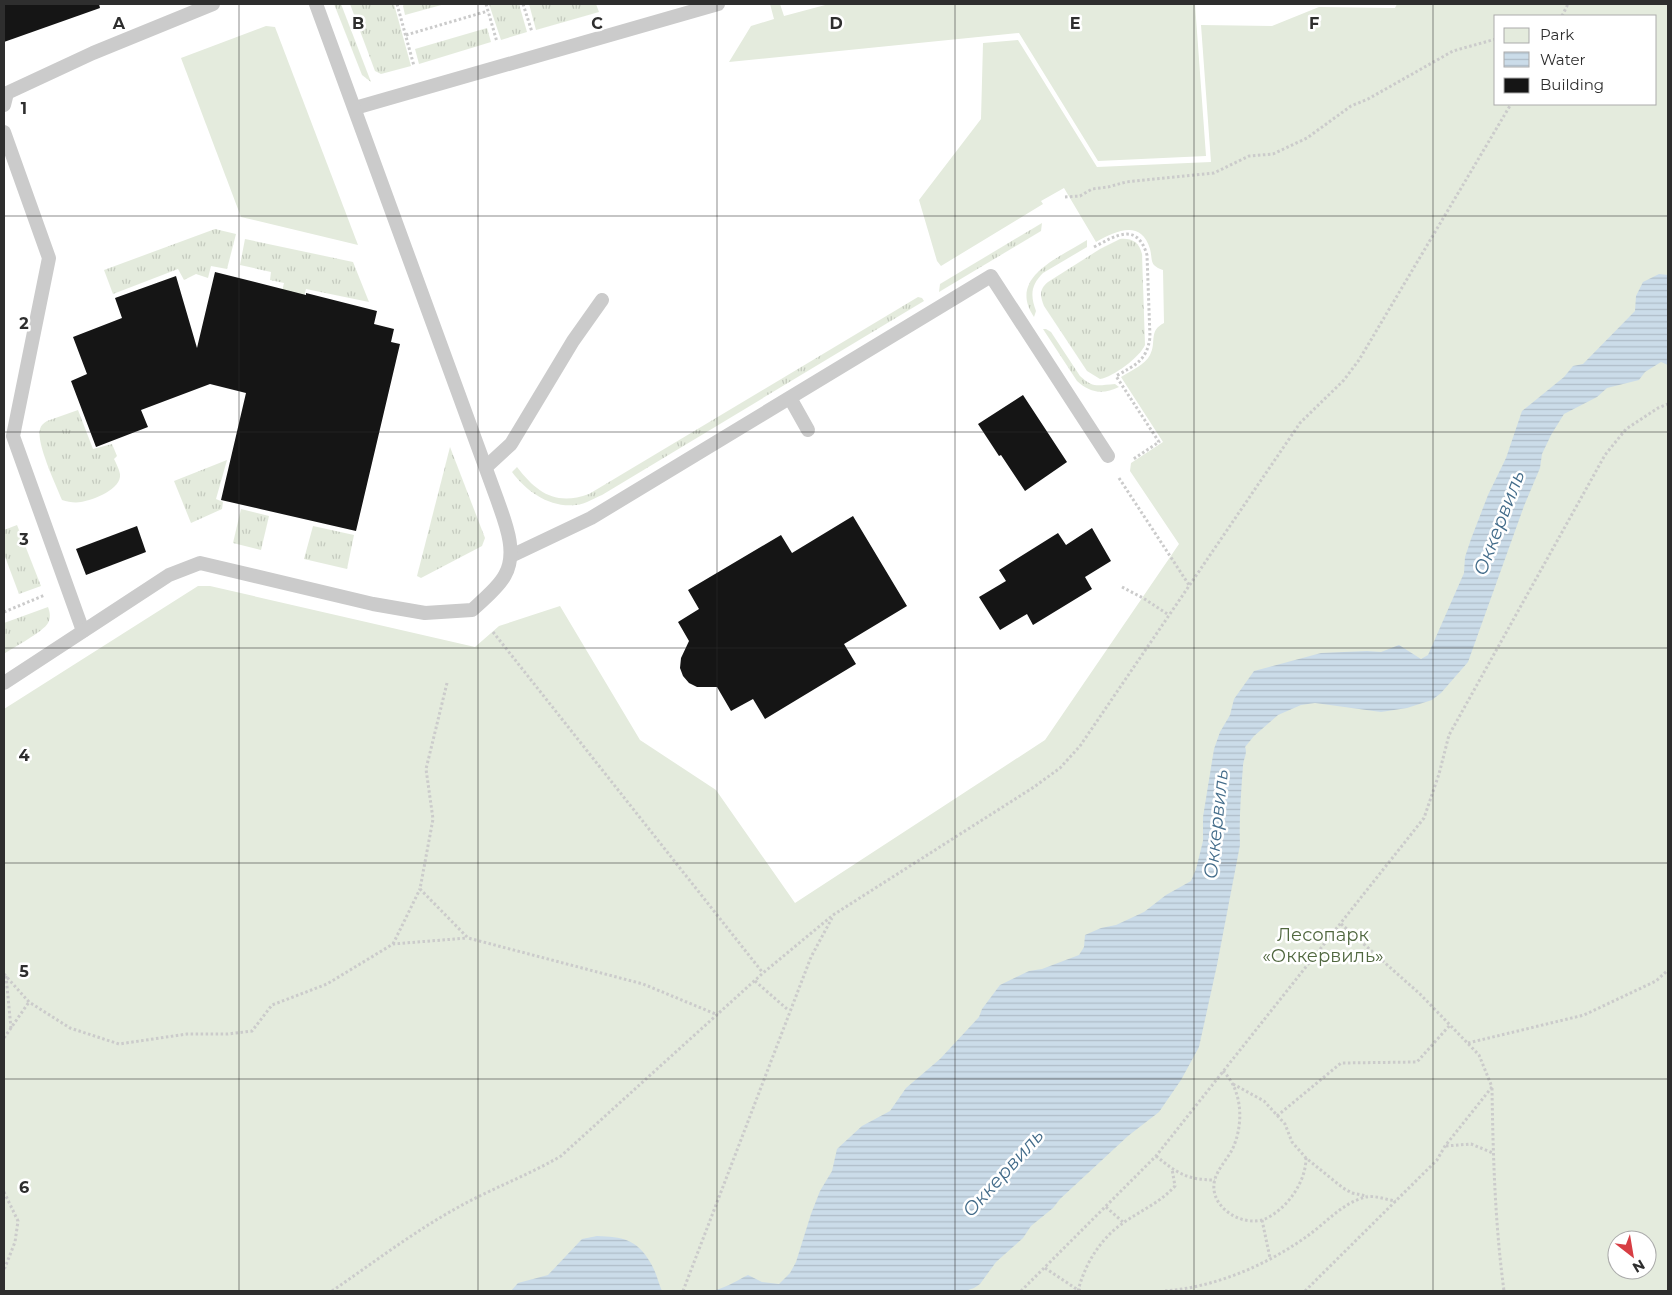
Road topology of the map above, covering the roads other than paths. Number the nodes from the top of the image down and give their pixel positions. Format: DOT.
graph roads {
  1 [pos="213,4"];
  2 [pos="316,4"];
  3 [pos="718,4"];
  4 [pos="4,105"];
  5 [pos="355,108"];
  6 [pos="4,132"];
  7 [pos="602,300"];
  8 [pos="790,398"];
  9 [pos="808,430"];
  10 [pos="1108,456"];
  11 [pos="486,467"];
  12 [pos="511,556"];
  13 [pos="83,631"];
  14 [pos="4,683"];
  1 -- 4 [label="lane"];
  2 -- 5 [label="lane"];
  3 -- 5 [label="lane"];
  5 -- 11 [label="lane"];
  6 -- 13 [label="lane"];
  7 -- 11 [label="lane"];
  8 -- 9 [label="lane"];
  8 -- 10 [label="lane"];
  8 -- 12 [label="lane"];
  11 -- 12 [label="lane"];
  12 -- 13 [label="lane"];
  13 -- 14 [label="lane"];
}
